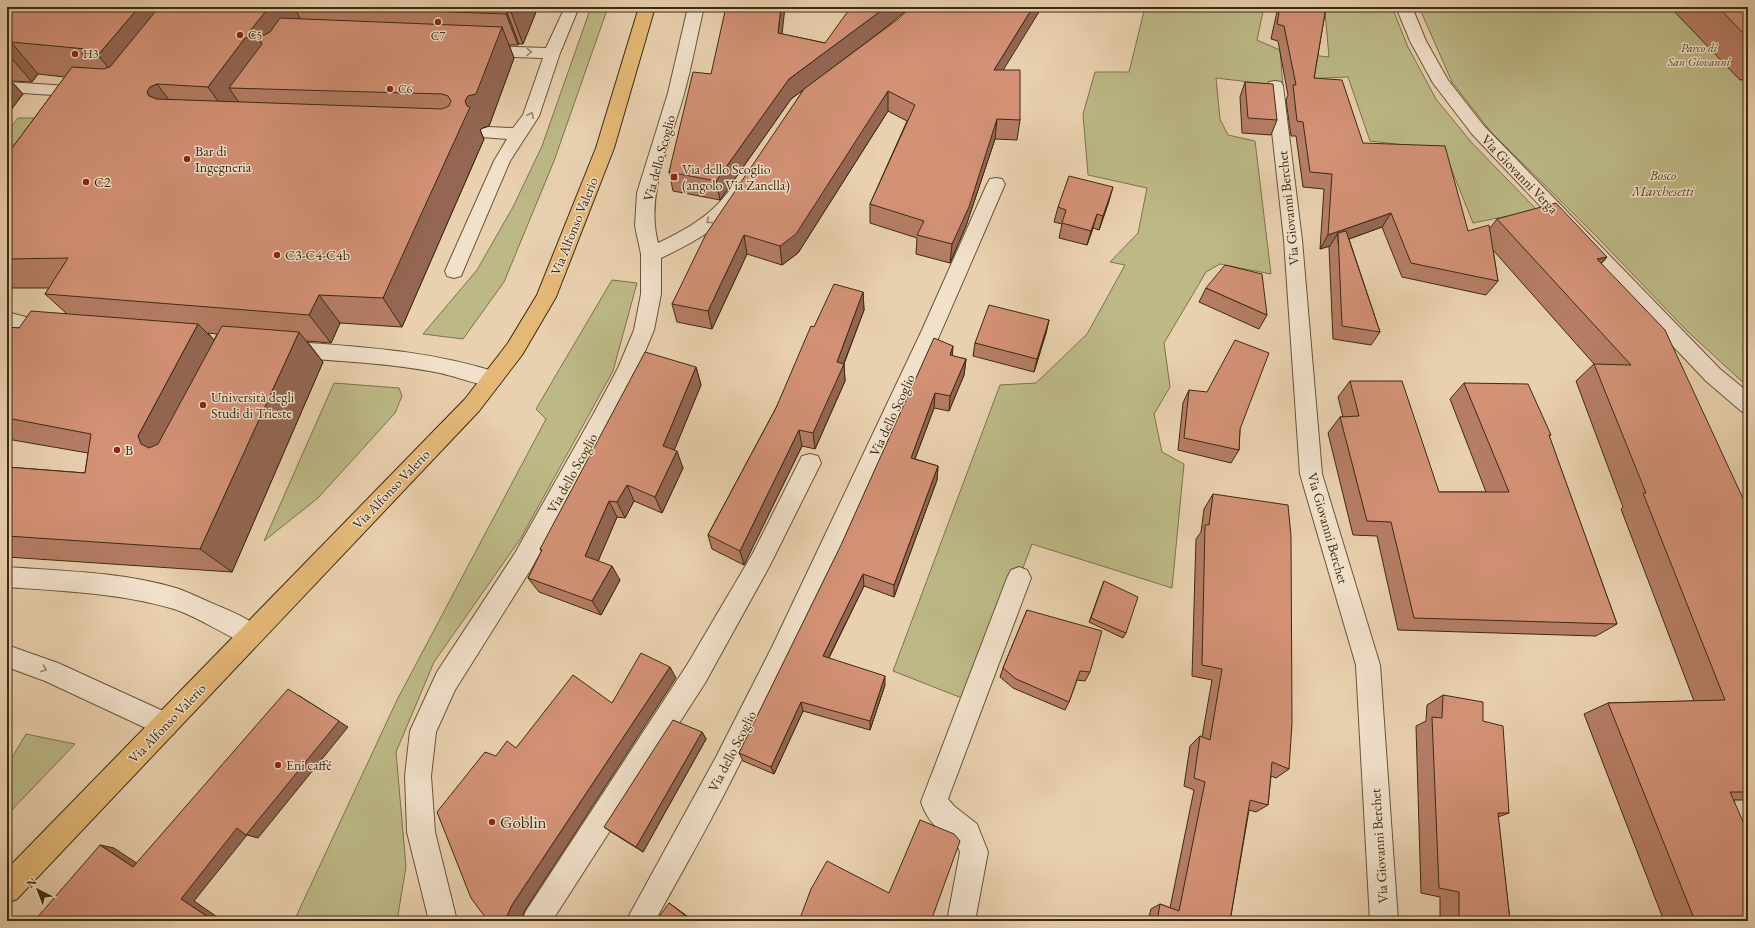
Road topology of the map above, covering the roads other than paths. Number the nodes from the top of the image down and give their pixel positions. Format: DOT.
graph roads {
  1 [pos="572,7"];
  2 [pos="647,7"];
  3 [pos="696,7"];
  4 [pos="1404,7"];
  5 [pos="466,50"];
  6 [pos="552,53"];
  7 [pos="1275,86"];
  8 [pos="7,87"];
  9 [pos="99,93"];
  10 [pos="488,133"];
  11 [pos="518,134"];
  12 [pos="751,174"];
  13 [pos="996,184"];
  14 [pos="651,254"];
  15 [pos="454,270"];
  16 [pos="7,319"];
  17 [pos="32,347"];
  18 [pos="266,348"];
  19 [pos="492,380"];
  20 [pos="1748,405"];
  21 [pos="810,463"];
  22 [pos="7,578"];
  23 [pos="1019,578"];
  24 [pos="251,635"];
  25 [pos="7,656"];
  26 [pos="165,725"];
  27 [pos="7,890"];
  28 [pos="443,921"];
  29 [pos="536,921"];
  30 [pos="640,921"];
  31 [pos="961,921"];
  32 [pos="1384,921"];
  1 -- 6 [label="lane"];
  2 -- 19 [label="main road, Via Alfonso Valerio"];
  3 -- 14 [label="street, Via dello Scoglio"];
  4 -- 20 [label="street, Via Giovanni Verga"];
  5 -- 6 [label="lane, one-way"];
  11 -- 6 [label="lane, one-way"];
  7 -- 32 [label="street, Via Giovanni Berchet"];
  8 -- 9 [label="lane"];
  10 -- 11 [label="lane"];
  11 -- 15 [label="lane"];
  12 -- 14 [label="street, one-way"];
  13 -- 30 [label="street, Via dello Scoglio"];
  14 -- 28 [label="street, Via dello Scoglio"];
  16 -- 17 [label="lane"];
  18 -- 19 [label="lane"];
  19 -- 24 [label="main road, Via Alfonso Valerio"];
  21 -- 29 [label="street"];
  22 -- 24 [label="lane"];
  23 -- 31 [label="street"];
  24 -- 26 [label="main road, Via Alfonso Valerio"];
  25 -- 26 [label="lane, one-way"];
  26 -- 27 [label="main road, Via Alfonso Valerio"];
}
